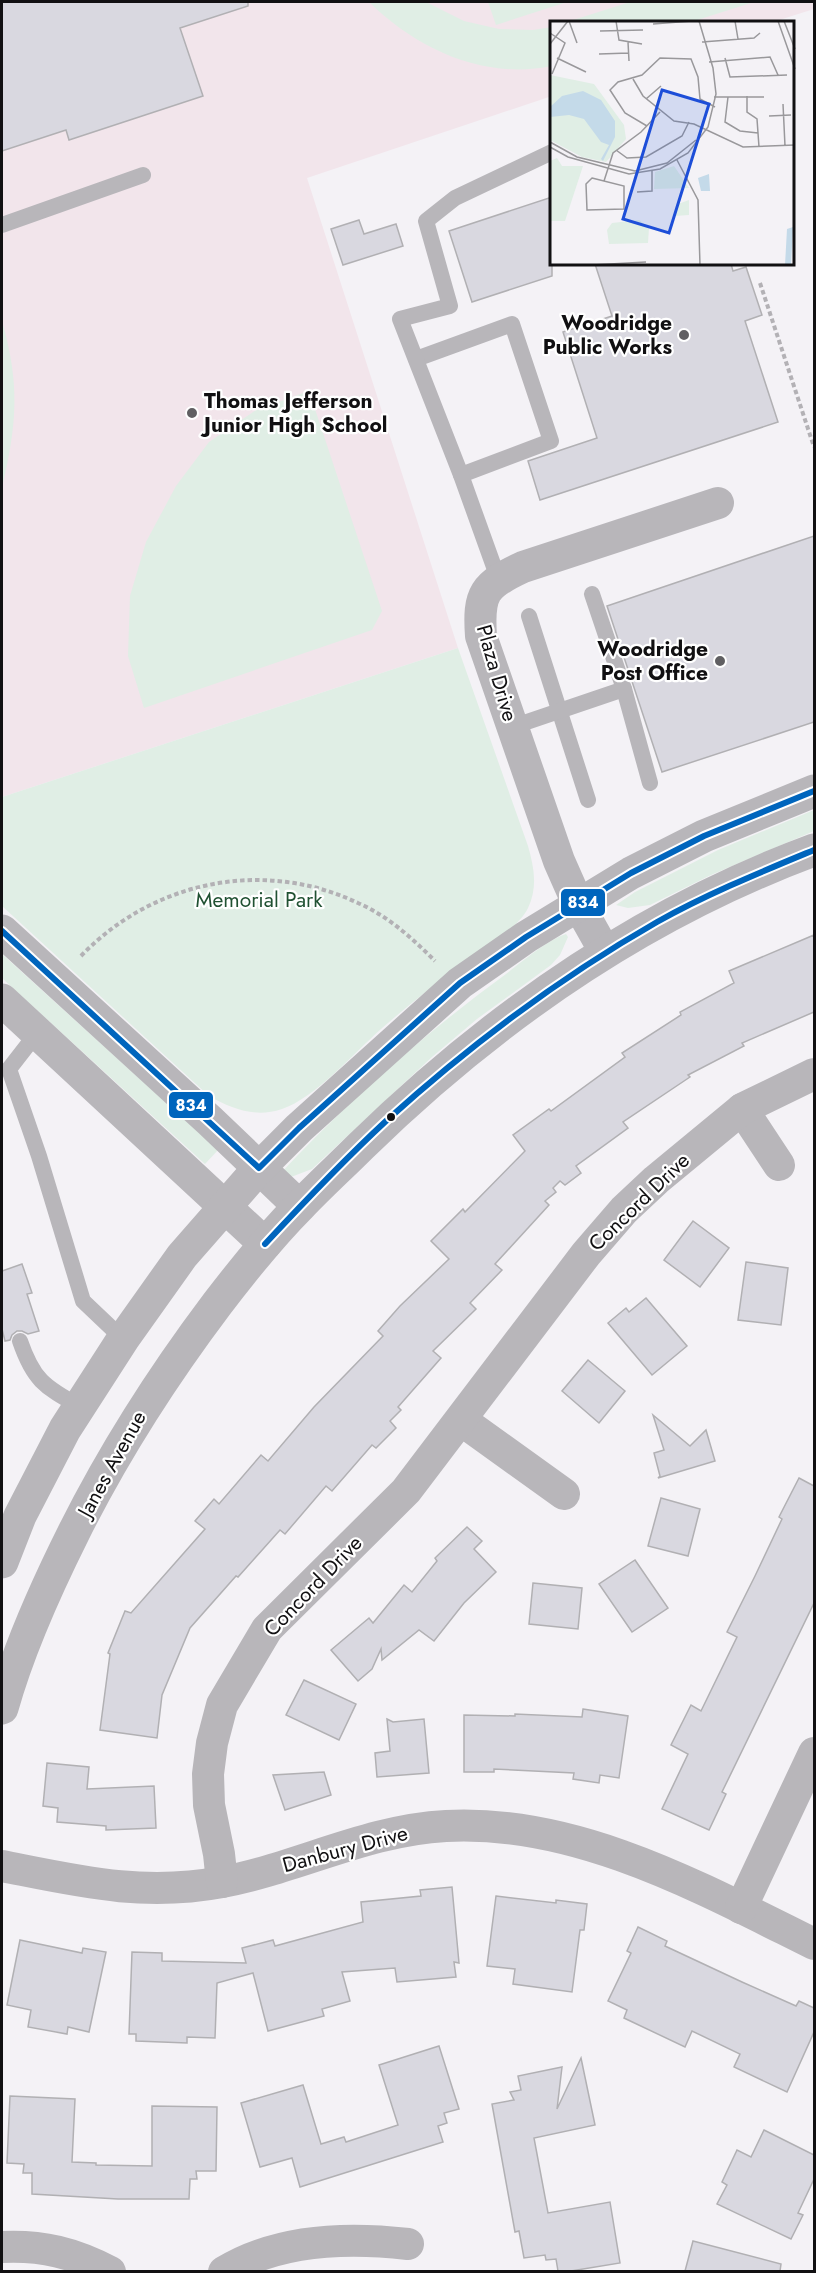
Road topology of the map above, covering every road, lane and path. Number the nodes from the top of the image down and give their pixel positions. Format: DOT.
graph roads {
  1 [pos="550,153"];
  2 [pos="143,175"];
  3 [pos="2,225"];
  4 [pos="760,283"];
  5 [pos="416,359"];
  6 [pos="814,447"];
  7 [pos="461,476"];
  8 [pos="718,503"];
  9 [pos="498,578"];
  10 [pos="592,594"];
  11 [pos="529,616"];
  12 [pos="624,689"];
  13 [pos="560,710"];
  14 [pos="512,727"];
  15 [pos="650,783"];
  16 [pos="814,791"];
  17 [pos="588,800"];
  18 [pos="814,850"];
  19 [pos="578,904"];
  20 [pos="2,931"];
  21 [pos="605,952"];
  22 [pos="81,956"];
  23 [pos="435,961"];
  24 [pos="2,1000"];
  25 [pos="37,1033"];
  26 [pos="814,1074"];
  27 [pos="742,1109"];
  28 [pos="779,1165"];
  29 [pos="259,1168"];
  30 [pos="225,1206"];
  31 [pos="299,1206"];
  32 [pos="265,1244"];
  33 [pos="123,1339"];
  34 [pos="20,1341"];
  35 [pos="79,1406"];
  36 [pos="461,1420"];
  37 [pos="564,1494"];
  38 [pos="2,1562"];
  39 [pos="2,1708"];
  40 [pos="814,1753"];
  41 [pos="2,1866"];
  42 [pos="222,1882"];
  43 [pos="741,1908"];
  44 [pos="814,1944"];
  45 [pos="408,2244"];
  46 [pos="2,2247"];
  47 [pos="110,2271"];
  48 [pos="224,2271"];
  1 -- 5 [label="lane"];
  2 -- 3 [label="lane"];
  4 -- 6 [label="path"];
  5 -- 7 [label="lane"];
  5 -- 7 [label="lane"];
  7 -- 9 [label="lane"];
  8 -- 9 [label="street"];
  9 -- 14 [label="street, Plaza Drive"];
  10 -- 12 [label="lane"];
  11 -- 13 [label="lane"];
  12 -- 13 [label="lane"];
  12 -- 15 [label="lane"];
  13 -- 14 [label="lane"];
  13 -- 17 [label="lane"];
  14 -- 19 [label="street, Plaza Drive"];
  16 -- 19 [label="street"];
  18 -- 21 [label="street, Janes Avenue"];
  19 -- 21 [label="street, Plaza Drive"];
  19 -- 29 [label="street"];
  20 -- 29 [label="street"];
  21 -- 31 [label="street, Janes Avenue"];
  22 -- 23 [label="path"];
  24 -- 25 [label="street"];
  25 -- 30 [label="street"];
  25 -- 33 [label="lane"];
  26 -- 27 [label="street, Concord Drive"];
  27 -- 28 [label="street"];
  27 -- 36 [label="street, Concord Drive"];
  29 -- 30 [label="street"];
  29 -- 31 [label="street"];
  30 -- 32 [label="street"];
  30 -- 33 [label="street"];
  31 -- 32 [label="street, Janes Avenue"];
  32 -- 39 [label="street, Janes Avenue"];
  33 -- 35 [label="street"];
  34 -- 35 [label="lane"];
  35 -- 38 [label="street"];
  36 -- 37 [label="street"];
  36 -- 42 [label="street, Concord Drive"];
  40 -- 43 [label="street"];
  41 -- 42 [label="street, Danbury Drive"];
  42 -- 43 [label="street, Danbury Drive"];
  43 -- 44 [label="street, Danbury Drive"];
  45 -- 48 [label="street"];
  46 -- 47 [label="street"];
}
